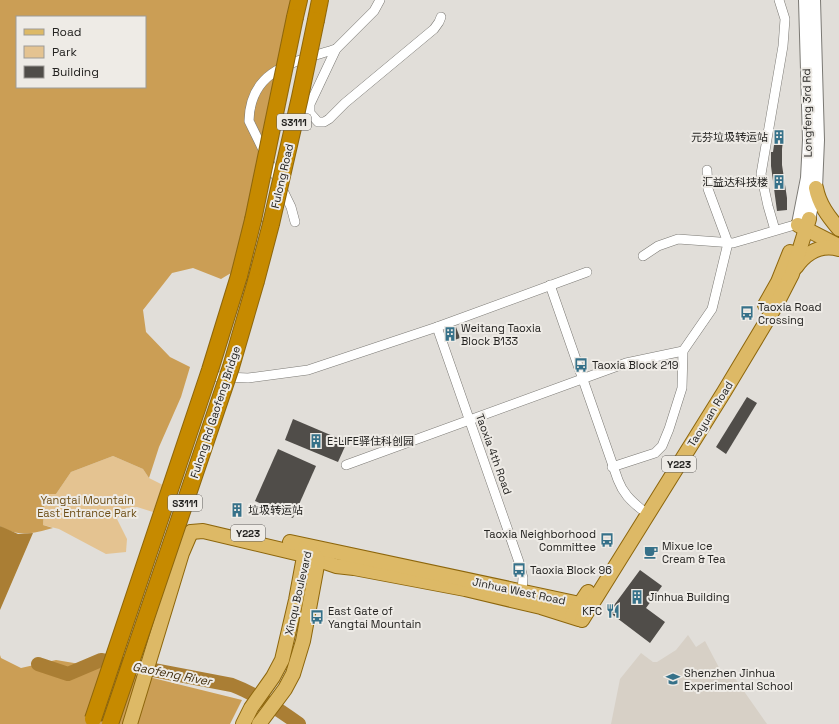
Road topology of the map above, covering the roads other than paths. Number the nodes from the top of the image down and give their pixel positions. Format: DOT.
graph roads {
  1 [pos="299,0"];
  2 [pos="320,0"];
  3 [pos="380,0"];
  4 [pos="779,0"];
  5 [pos="805,0"];
  6 [pos="814,0"];
  7 [pos="441,17"];
  8 [pos="336,49"];
  9 [pos="707,170"];
  10 [pos="816,188"];
  11 [pos="295,222"];
  12 [pos="804,224"];
  13 [pos="775,230"];
  14 [pos="839,230"];
  15 [pos="728,243"];
  16 [pos="839,247"];
  17 [pos="643,256"];
  18 [pos="587,272"];
  19 [pos="792,274"];
  20 [pos="239,276"];
  21 [pos="256,281"];
  22 [pos="550,285"];
  23 [pos="437,327"];
  24 [pos="683,351"];
  25 [pos="202,376"];
  26 [pos="582,379"];
  27 [pos="469,421"];
  28 [pos="346,465"];
  29 [pos="612,466"];
  30 [pos="641,509"];
  31 [pos="305,550"];
  32 [pos="318,560"];
  33 [pos="522,591"];
  34 [pos="296,600"];
  35 [pos="310,603"];
  36 [pos="580,604"];
  37 [pos="577,618"];
  38 [pos="262,720"];
  39 [pos="92,721"];
  40 [pos="110,724"];
  41 [pos="130,724"];
  42 [pos="243,724"];
  1 -- 20 [label="highway, Fulong Road / S3111, bridge"];
  2 -- 21 [label="highway, Fulong Road / S3111, bridge"];
  3 -- 8 [label="street"];
  4 -- 13 [label="street"];
  5 -- 12 [label="main road, Longfeng 3rd Rd"];
  6 -- 10 [label="main road, Longfeng 3rd Rd"];
  7 -- 8 [label="street"];
  8 -- 11 [label="street"];
  9 -- 15 [label="street"];
  10 -- 12 [label="main road, Longfeng 3rd Rd"];
  10 -- 14 [label="main road"];
  12 -- 13 [label="street"];
  12 -- 14 [label="main road"];
  12 -- 16 [label="main road"];
  12 -- 19 [label="main road, Taoyuan Road / Y223"];
  12 -- 30 [label="main road, Taoyuan Road / Y223"];
  13 -- 15 [label="street"];
  15 -- 17 [label="street"];
  15 -- 24 [label="street"];
  16 -- 19 [label="main road"];
  18 -- 22 [label="street"];
  19 -- 37 [label="main road, Taoyuan Road / Y223"];
  20 -- 39 [label="highway, Fulong Rd Gaofeng Bridge / S3111, bridge"];
  21 -- 40 [label="highway, Fulong Rd Gaofeng Bridge / S3111, bridge"];
  22 -- 23 [label="street"];
  22 -- 26 [label="street"];
  23 -- 25 [label="street"];
  23 -- 27 [label="street, Taoxia 4th Road"];
  24 -- 26 [label="street"];
  24 -- 29 [label="street"];
  26 -- 27 [label="street"];
  26 -- 29 [label="street"];
  27 -- 28 [label="street"];
  27 -- 33 [label="street, Taoxia 4th Road"];
  29 -- 30 [label="street"];
  30 -- 36 [label="main road, Taoyuan Road / Y223"];
  31 -- 32 [label="main road, Xinqu Boulevard"];
  31 -- 33 [label="main road, Jinhua West Road / Y223"];
  31 -- 34 [label="main road, Xinqu Boulevard"];
  31 -- 41 [label="main road, Jinhua West Road / Y223"];
  32 -- 35 [label="main road, Xinqu Boulevard"];
  32 -- 37 [label="main road, Jinhua West Road"];
  33 -- 36 [label="main road, Jinhua West Road / Y223"];
  34 -- 35 [label="main road"];
  34 -- 42 [label="main road, Xinqu Boulevard"];
  35 -- 38 [label="main road, Xinqu Boulevard"];
  36 -- 37 [label="main road, Jinhua West Road"];
}
